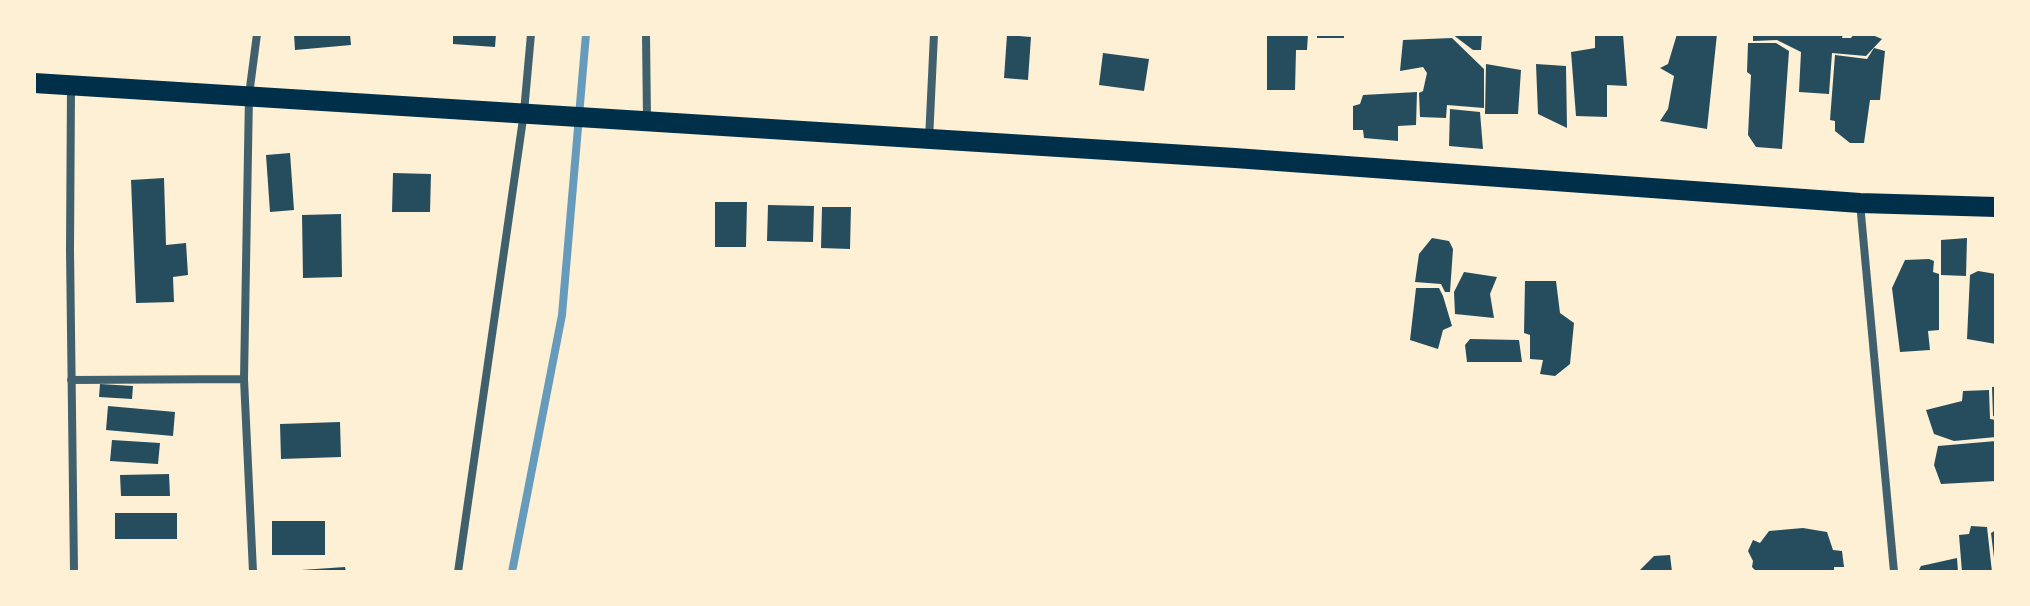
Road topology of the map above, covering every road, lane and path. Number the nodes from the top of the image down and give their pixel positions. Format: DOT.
graph roads {
  1 [pos="257,34"];
  2 [pos="531,34"];
  3 [pos="646,34"];
  4 [pos="934,34"];
  5 [pos="34,83"];
  6 [pos="71,86"];
  7 [pos="249,95"];
  8 [pos="524,112"];
  9 [pos="647,120"];
  10 [pos="929,141"];
  11 [pos="1860,203"];
  12 [pos="1996,207"];
  13 [pos="244,379"];
  14 [pos="71,380"];
  15 [pos="74,572"];
  16 [pos="253,572"];
  17 [pos="458,572"];
  18 [pos="1894,572"];
  1 -- 7 [label="street"];
  2 -- 8 [label="street"];
  3 -- 9 [label="street"];
  4 -- 10 [label="street"];
  5 -- 6 [label="main road"];
  6 -- 7 [label="main road"];
  6 -- 14 [label="street"];
  7 -- 8 [label="main road"];
  7 -- 13 [label="street"];
  8 -- 9 [label="main road"];
  8 -- 17 [label="street"];
  9 -- 10 [label="main road"];
  10 -- 11 [label="main road"];
  11 -- 12 [label="main road"];
  11 -- 18 [label="street"];
  13 -- 14 [label="street"];
  13 -- 16 [label="street"];
  14 -- 15 [label="street"];
}
